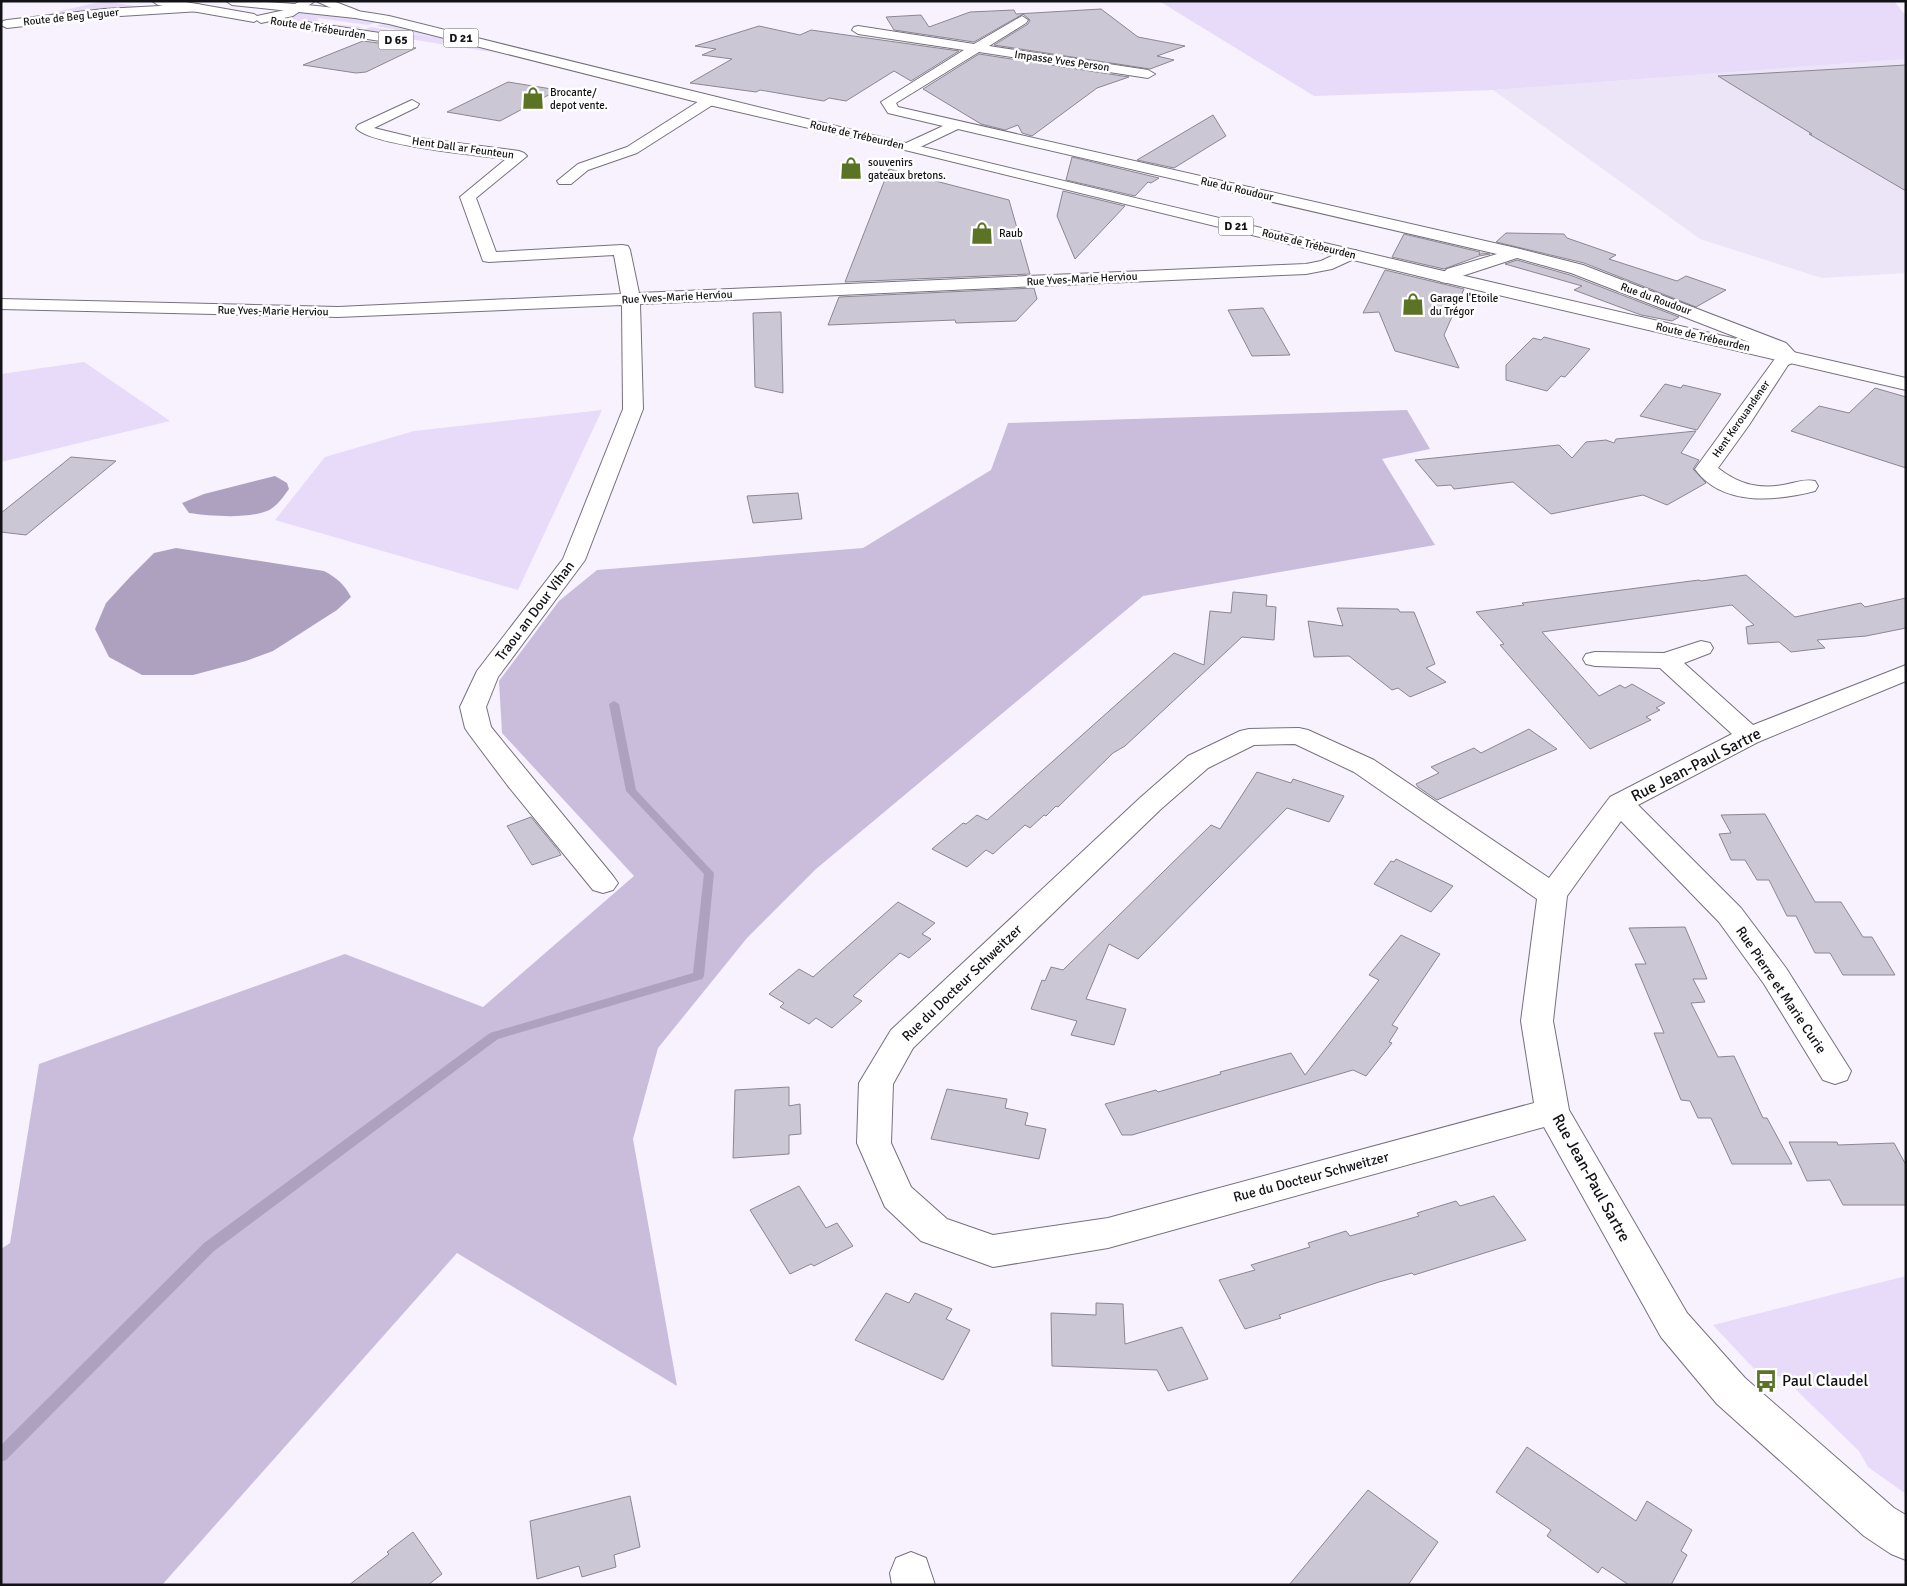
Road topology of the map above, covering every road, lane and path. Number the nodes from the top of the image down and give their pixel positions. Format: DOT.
graph roads {
  1 [pos="96,1"];
  2 [pos="158,1"];
  3 [pos="232,1"];
  4 [pos="322,1"];
  5 [pos="239,2"];
  6 [pos="304,4"];
  7 [pos="197,8"];
  8 [pos="225,13"];
  9 [pos="355,14"];
  10 [pos="261,19"];
  11 [pos="1022,20"];
  12 [pos="4,24"];
  13 [pos="858,30"];
  14 [pos="409,42"];
  15 [pos="438,46"];
  16 [pos="976,48"];
  17 [pos="567,66"];
  18 [pos="1148,74"];
  19 [pos="709,101"];
  20 [pos="412,104"];
  21 [pos="958,124"];
  22 [pos="909,148"];
  23 [pos="565,180"];
  24 [pos="1516,253"];
  25 [pos="1350,254"];
  26 [pos="1447,278"];
  27 [pos="631,299"];
  28 [pos="1,304"];
  29 [pos="1789,357"];
  30 [pos="1906,384"];
  31 [pos="1807,486"];
  32 [pos="1700,648"];
  33 [pos="1594,659"];
  34 [pos="1667,661"];
  35 [pos="1906,672"];
  36 [pos="1749,736"];
  37 [pos="1620,803"];
  38 [pos="603,883"];
  39 [pos="1552,895"];
  40 [pos="1835,1071"];
  41 [pos="1552,1111"];
  42 [pos="1906,1539"];
  1 -- 12 [label="street, Route de Beg Leguer"];
  2 -- 7 [label="street, Route de Trébeurden / D 65"];
  3 -- 5 [label="street, Route de Trébeurden"];
  4 -- 9 [label="street, D 21"];
  5 -- 6 [label="street, Route de Trébeurden"];
  5 -- 8 [label="street"];
  6 -- 9 [label="street, Route de Trébeurden"];
  6 -- 10 [label="street"];
  7 -- 8 [label="street, Route de Trébeurden / D 65"];
  7 -- 12 [label="street, Route de Beg Leguer"];
  8 -- 10 [label="street, Route de Trébeurden / D 65"];
  9 -- 17 [label="street, Route de Trébeurden / D 21"];
  10 -- 14 [label="street, Route de Trébeurden / D 65"];
  11 -- 16 [label="street, Rue du Roudour"];
  13 -- 16 [label="street, Impasse Yves Person"];
  15 -- 17 [label="street, Route de Trébeurden"];
  16 -- 18 [label="street, Impasse Yves Person"];
  16 -- 21 [label="street, Rue du Roudour"];
  17 -- 19 [label="street, Route de Trébeurden / D 21"];
  19 -- 22 [label="street, Route de Trébeurden / D 21"];
  19 -- 23 [label="street"];
  20 -- 27 [label="street, Hent Dall ar Feunteun"];
  21 -- 22 [label="street"];
  21 -- 24 [label="street, Rue du Roudour"];
  22 -- 25 [label="street, Route de Trébeurden / D 21"];
  24 -- 26 [label="street"];
  24 -- 29 [label="street, Rue du Roudour"];
  25 -- 26 [label="street, Route de Trébeurden / D 21"];
  25 -- 27 [label="street, Rue Yves-Marie Herviou"];
  26 -- 29 [label="street, Route de Trébeurden / D 21"];
  27 -- 28 [label="street, Rue Yves-Marie Herviou"];
  27 -- 38 [label="street, Traou an Dour Vihan"];
  29 -- 30 [label="street, Route de Trébeurden / D 21"];
  29 -- 31 [label="street, Hent Kerouandener"];
  32 -- 34 [label="street"];
  33 -- 34 [label="street"];
  34 -- 36 [label="street"];
  35 -- 36 [label="street, Rue Jean-Paul Sartre"];
  36 -- 37 [label="street, Rue Jean-Paul Sartre"];
  37 -- 39 [label="street, Rue Jean-Paul Sartre"];
  37 -- 40 [label="street, Rue Pierre et Marie Curie"];
  39 -- 41 [label="street, Rue Jean-Paul Sartre"];
  39 -- 41 [label="street, Rue du Docteur Schweitzer"];
  41 -- 42 [label="street, Rue Jean-Paul Sartre"];
}
